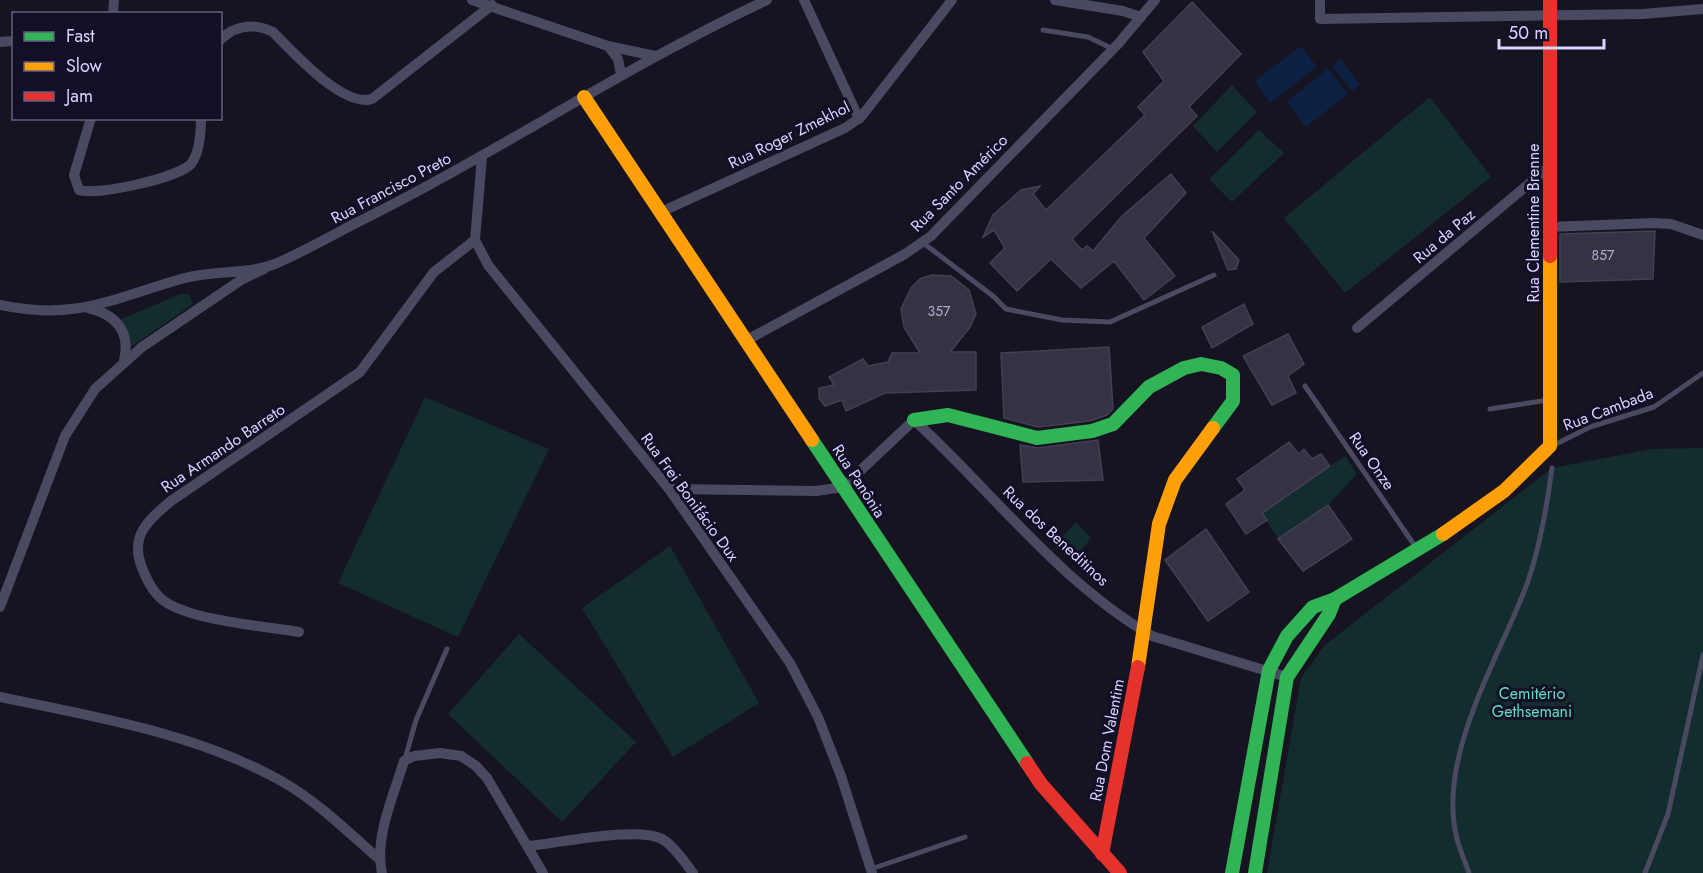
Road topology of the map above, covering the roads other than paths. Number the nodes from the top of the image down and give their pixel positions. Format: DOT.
graph roads {
  1 [pos="472,0"];
  2 [pos="767,0"];
  3 [pos="804,0"];
  4 [pos="952,0"];
  5 [pos="1055,0"];
  6 [pos="1155,0"];
  7 [pos="1320,0"];
  8 [pos="1550,0"];
  9 [pos="492,4"];
  10 [pos="1703,9"];
  11 [pos="1550,16"];
  12 [pos="1142,17"];
  13 [pos="1043,30"];
  14 [pos="222,38"];
  15 [pos="608,45"];
  16 [pos="1113,49"];
  17 [pos="637,52"];
  18 [pos="655,56"];
  19 [pos="618,59"];
  20 [pos="621,74"];
  21 [pos="584,97"];
  22 [pos="859,119"];
  23 [pos="90,120"];
  24 [pos="201,120"];
  25 [pos="482,157"];
  26 [pos="1549,166"];
  27 [pos="661,212"];
  28 [pos="1549,227"];
  29 [pos="1703,236"];
  30 [pos="475,240"];
  31 [pos="922,242"];
  32 [pos="273,265"];
  33 [pos="1214,275"];
  34 [pos="0,305"];
  35 [pos="88,308"];
  36 [pos="1358,328"];
  37 [pos="747,340"];
  38 [pos="124,360"];
  39 [pos="1703,373"];
  40 [pos="1305,386"];
  41 [pos="1550,400"];
  42 [pos="1490,409"];
  43 [pos="914,420"];
  44 [pos="1550,446"];
  45 [pos="1552,468"];
  46 [pos="843,487"];
  47 [pos="669,489"];
  48 [pos="1418,551"];
  49 [pos="1335,599"];
  50 [pos="0,607"];
  51 [pos="299,632"];
  52 [pos="1144,632"];
  53 [pos="447,648"];
  54 [pos="1703,655"];
  55 [pos="1269,670"];
  56 [pos="1287,677"];
  57 [pos="0,697"];
  58 [pos="404,761"];
  59 [pos="965,837"];
  60 [pos="529,846"];
  61 [pos="1102,854"];
  62 [pos="379,859"];
  63 [pos="871,871"];
  64 [pos="382,873"];
  65 [pos="543,873"];
  66 [pos="693,873"];
  67 [pos="1120,873"];
  68 [pos="1232,873"];
  69 [pos="1255,873"];
  70 [pos="1469,873"];
  71 [pos="1645,873"];
  1 -- 9 [label="street"];
  2 -- 18 [label="street, Rua Francisco Preto"];
  3 -- 22 [label="street"];
  4 -- 22 [label="street, Rua Roger Zmekhol"];
  5 -- 12 [label="street"];
  6 -- 12 [label="street, Rua Santo Américo"];
  7 -- 11 [label="street"];
  8 -- 11 [label="street, Rua Clementine Brenne"];
  9 -- 14 [label="street"];
  9 -- 15 [label="street"];
  10 -- 11 [label="street"];
  11 -- 26 [label="street, Rua Clementine Brenne"];
  12 -- 16 [label="street, Rua Santo Américo"];
  13 -- 16 [label="lane"];
  15 -- 17 [label="street"];
  15 -- 19 [label="street"];
  16 -- 31 [label="street, Rua Santo Américo"];
  17 -- 18 [label="street"];
  17 -- 19 [label="street"];
  18 -- 20 [label="street, Rua Francisco Preto"];
  19 -- 20 [label="street"];
  20 -- 21 [label="street, Rua Francisco Preto"];
  21 -- 25 [label="street, Rua Francisco Preto"];
  21 -- 27 [label="street, Rua Panônia"];
  22 -- 27 [label="street, Rua Roger Zmekhol"];
  23 -- 24 [label="street"];
  25 -- 30 [label="street"];
  25 -- 32 [label="street, Rua Francisco Preto"];
  26 -- 28 [label="street, Rua Clementine Brenne"];
  26 -- 36 [label="street, Rua da Paz"];
  27 -- 37 [label="street, Rua Panônia"];
  28 -- 29 [label="street"];
  28 -- 41 [label="street, Rua Clementine Brenne"];
  30 -- 47 [label="street, Rua Frei Bonifácio Dux"];
  30 -- 51 [label="street, Rua Armando Barreto"];
  31 -- 33 [label="lane"];
  31 -- 37 [label="street, Rua Santo Américo"];
  32 -- 35 [label="street, Rua Francisco Preto"];
  32 -- 38 [label="street"];
  34 -- 35 [label="street, Rua Francisco Preto"];
  35 -- 38 [label="street"];
  37 -- 46 [label="street, Rua Panônia"];
  38 -- 50 [label="street"];
  39 -- 44 [label="lane, Rua Cambada"];
  40 -- 48 [label="lane, Rua Onze"];
  41 -- 42 [label="lane"];
  41 -- 44 [label="street, Rua Clementine Brenne"];
  43 -- 46 [label="street"];
  43 -- 52 [label="street, Rua dos Beneditinos"];
  43 -- 52 [label="street, Rua Dom Valentim"];
  44 -- 48 [label="street"];
  45 -- 70 [label="lane"];
  46 -- 47 [label="street"];
  46 -- 61 [label="street, Rua Panônia"];
  47 -- 63 [label="street, Rua Frei Bonifácio Dux"];
  48 -- 49 [label="street"];
  49 -- 55 [label="street"];
  49 -- 56 [label="street"];
  52 -- 55 [label="street, Rua dos Beneditinos"];
  52 -- 61 [label="street, Rua Dom Valentim"];
  53 -- 58 [label="lane"];
  54 -- 71 [label="lane"];
  55 -- 56 [label="street, Rua dos Beneditinos"];
  55 -- 68 [label="street"];
  56 -- 69 [label="street"];
  57 -- 62 [label="street"];
  58 -- 60 [label="street"];
  58 -- 62 [label="street"];
  59 -- 63 [label="lane"];
  60 -- 65 [label="street"];
  60 -- 66 [label="street"];
  61 -- 67 [label="street, Rua Panônia"];
  62 -- 64 [label="street"];
}
